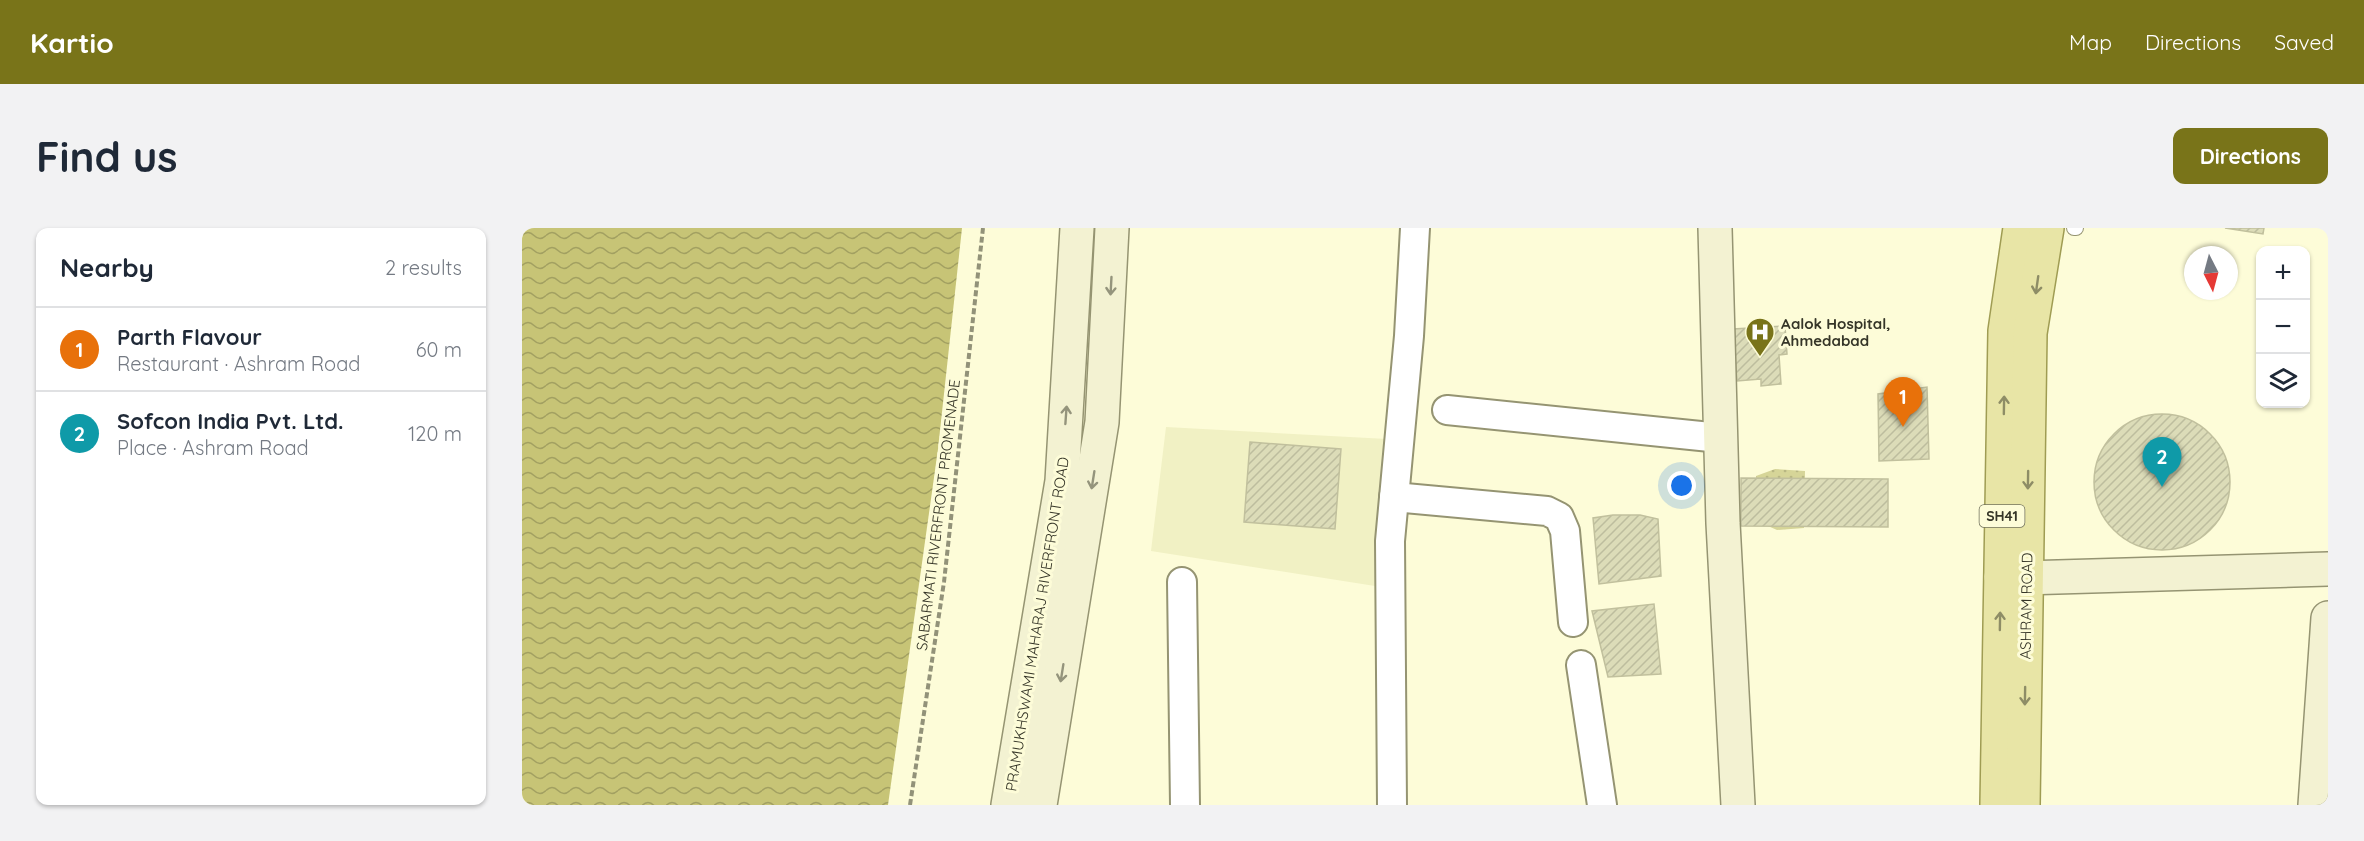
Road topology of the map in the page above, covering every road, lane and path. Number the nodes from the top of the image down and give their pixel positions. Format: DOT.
graph roads {
  1 [pos="983,228"];
  2 [pos="1077,228"];
  3 [pos="1112,228"];
  4 [pos="1416,228"];
  5 [pos="1715,228"];
  6 [pos="2020,228"];
  7 [pos="2047,228"];
  8 [pos="1447,410"];
  9 [pos="1720,438"];
  10 [pos="1394,497"];
  11 [pos="2328,569"];
  12 [pos="2014,577"];
  13 [pos="1182,582"];
  14 [pos="2328,618"];
  15 [pos="1573,622"];
  16 [pos="1581,665"];
  17 [pos="910,805"];
  18 [pos="1008,805"];
  19 [pos="1040,805"];
  20 [pos="1185,805"];
  21 [pos="1392,805"];
  22 [pos="1602,805"];
  23 [pos="1738,805"];
  24 [pos="1997,805"];
  25 [pos="2023,805"];
  26 [pos="2315,805"];
  1 -- 17 [label="path, SABARMATI RIVERFRONT PROMENADE"];
  18 -- 2 [label="street, PRAMUKHSWAMI MAHARAJ RIVERFRONT ROAD, one-way"];
  3 -- 19 [label="street, one-way"];
  4 -- 10 [label="street"];
  5 -- 9 [label="street"];
  12 -- 6 [label="main road, ASHRAM ROAD / SH41, one-way"];
  7 -- 12 [label="main road, ASHRAM ROAD, one-way"];
  8 -- 9 [label="street"];
  9 -- 23 [label="street"];
  10 -- 15 [label="street"];
  10 -- 21 [label="street"];
  11 -- 12 [label="street"];
  24 -- 12 [label="main road, ASHRAM ROAD / SH41, one-way"];
  12 -- 25 [label="main road, ASHRAM ROAD, one-way"];
  13 -- 20 [label="street"];
  14 -- 26 [label="street"];
  16 -- 22 [label="street"];
}
